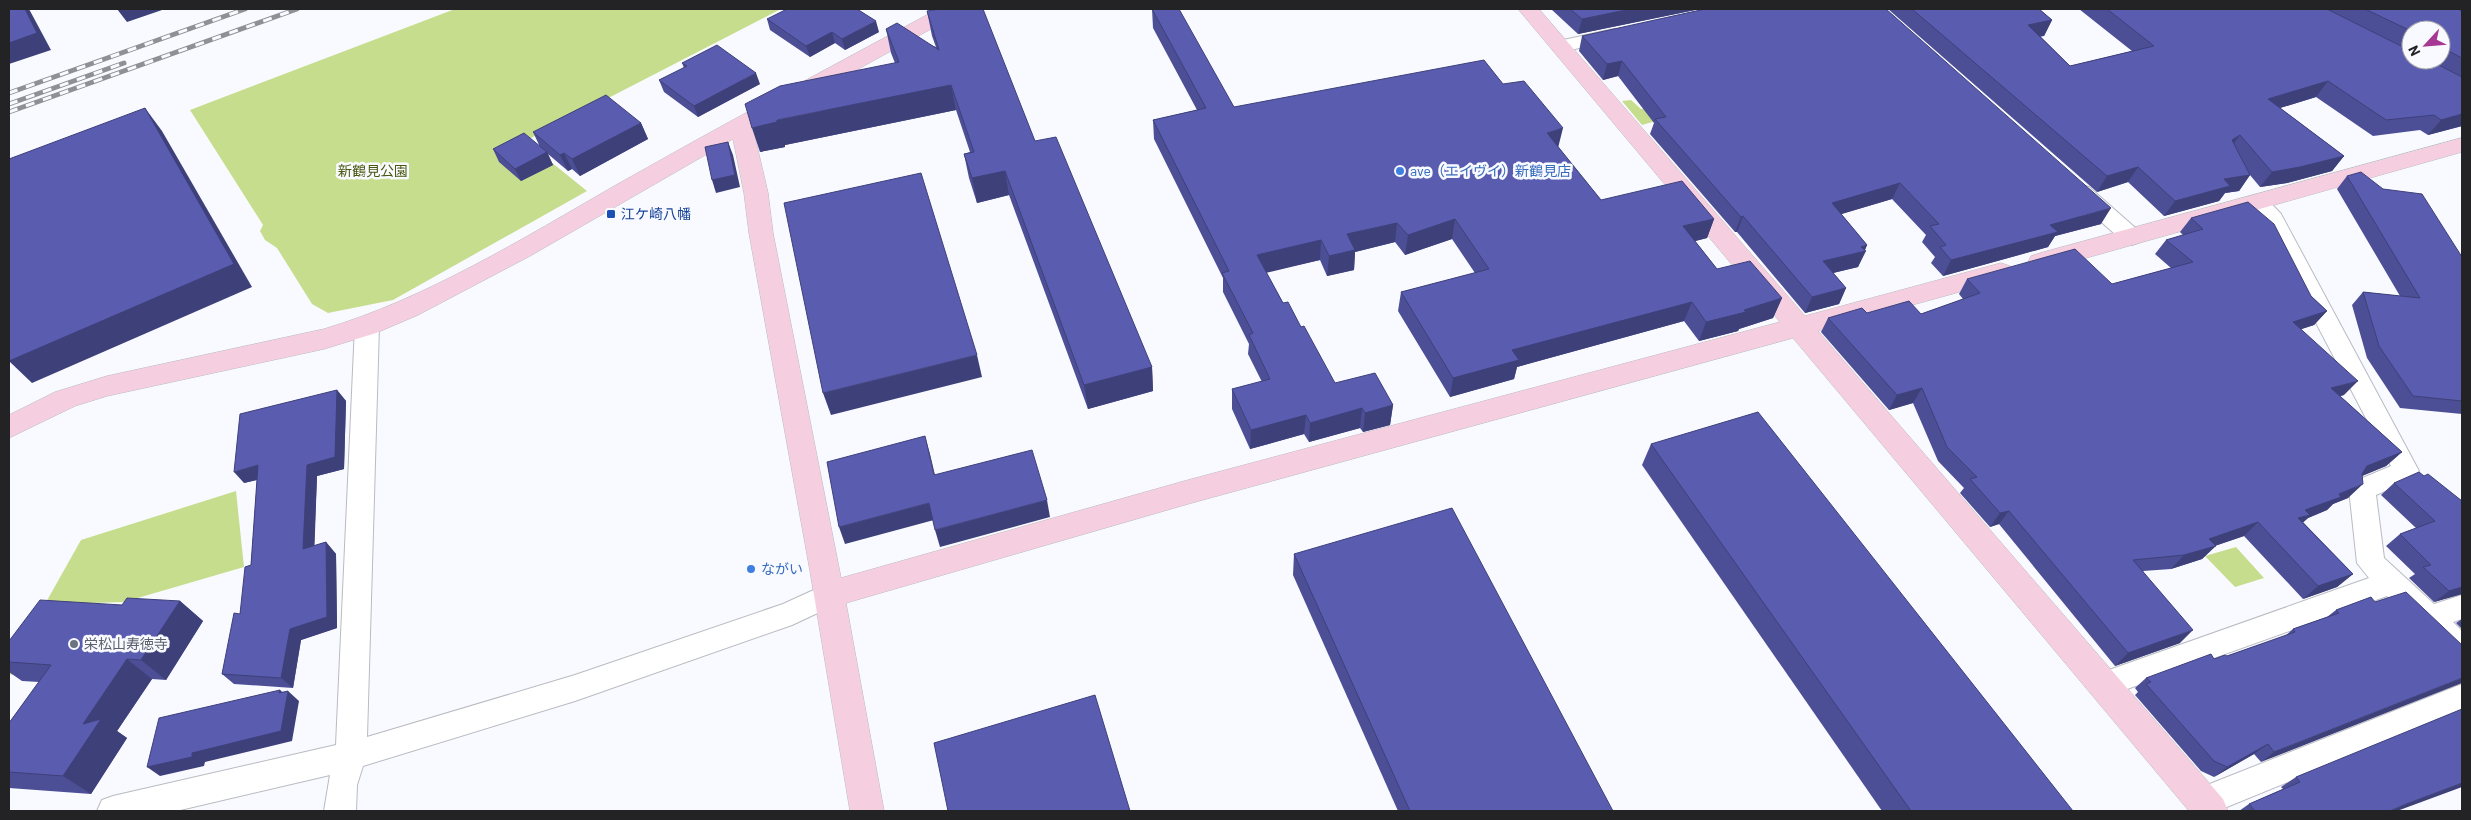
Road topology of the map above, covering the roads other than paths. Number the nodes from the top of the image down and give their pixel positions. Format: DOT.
graph roads {
  1 [pos="953,9"];
  2 [pos="1528,9"];
  3 [pos="1635,30"];
  4 [pos="1560,46"];
  5 [pos="736,127"];
  6 [pos="2462,145"];
  7 [pos="2067,180"];
  8 [pos="2257,202"];
  9 [pos="2132,237"];
  10 [pos="367,326"];
  11 [pos="1799,326"];
  12 [pos="9,427"];
  13 [pos="2392,582"];
  14 [pos="829,595"];
  15 [pos="2462,607"];
  16 [pos="2430,618"];
  17 [pos="2462,649"];
  18 [pos="2102,685"];
  19 [pos="2462,697"];
  20 [pos="351,756"];
  21 [pos="2206,806"];
  22 [pos="113,811"];
  23 [pos="340,811"];
  24 [pos="867,811"];
  1 -- 5 [label="street"];
  2 -- 4 [label="street"];
  3 -- 4 [label="street"];
  4 -- 11 [label="street"];
  5 -- 10 [label="street"];
  5 -- 14 [label="street"];
  6 -- 8 [label="street"];
  7 -- 9 [label="street"];
  8 -- 9 [label="street"];
  8 -- 13 [label="street"];
  9 -- 11 [label="street"];
  10 -- 12 [label="street"];
  10 -- 20 [label="street"];
  11 -- 14 [label="street"];
  11 -- 18 [label="street"];
  13 -- 16 [label="street"];
  13 -- 18 [label="street"];
  14 -- 20 [label="street"];
  14 -- 24 [label="street"];
  15 -- 16 [label="street"];
  16 -- 17 [label="street"];
  18 -- 21 [label="street"];
  19 -- 21 [label="street"];
  20 -- 22 [label="street"];
  20 -- 23 [label="street"];
}
